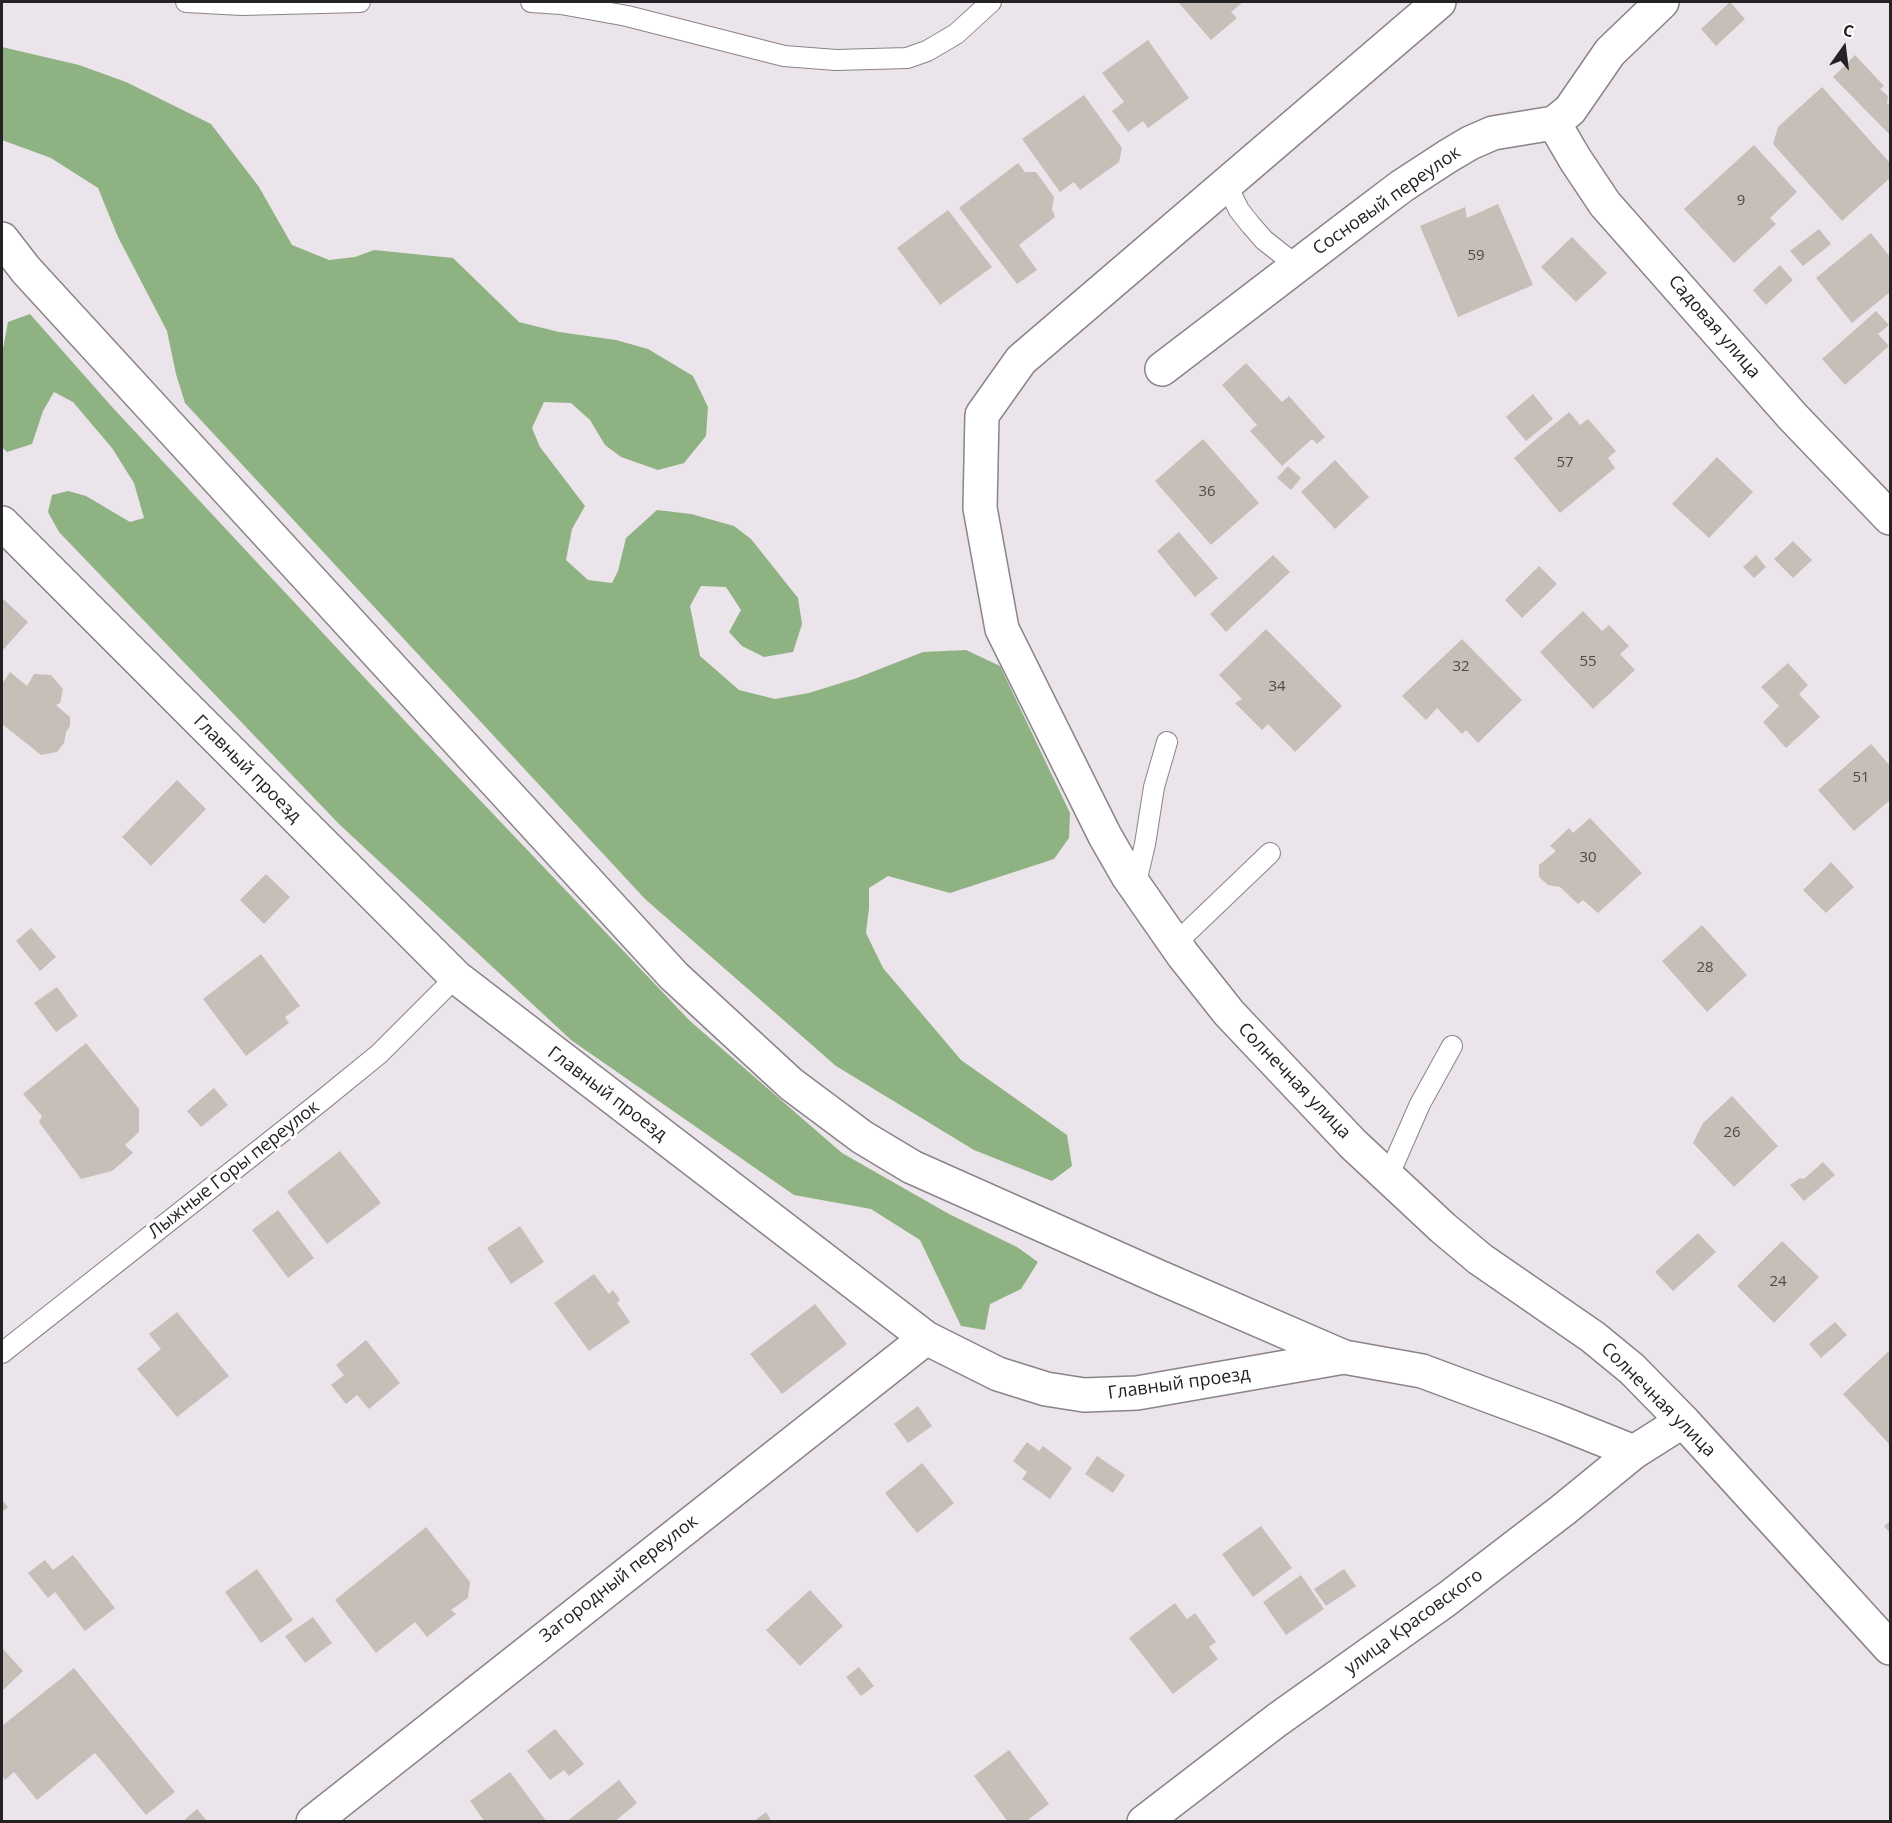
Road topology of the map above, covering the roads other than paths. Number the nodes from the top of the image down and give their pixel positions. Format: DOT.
graph roads {
  1 [pos="186,2"];
  2 [pos="360,2"];
  3 [pos="531,2"];
  4 [pos="991,2"];
  5 [pos="1439,2"];
  6 [pos="1662,2"];
  7 [pos="1554,123"];
  8 [pos="1226,184"];
  9 [pos="2,239"];
  10 [pos="1297,266"];
  11 [pos="1162,369"];
  12 [pos="1890,518"];
  13 [pos="5,533"];
  14 [pos="1167,742"];
  15 [pos="1270,852"];
  16 [pos="1136,887"];
  17 [pos="1175,944"];
  18 [pos="456,976"];
  19 [pos="1452,1046"];
  20 [pos="1388,1177"];
  21 [pos="926,1338"];
  22 [pos="2,1353"];
  23 [pos="1344,1357"];
  24 [pos="1683,1421"];
  25 [pos="1634,1452"];
  26 [pos="1890,1648"];
  27 [pos="313,1821"];
  28 [pos="1144,1821"];
  1 -- 2 [label="lane"];
  3 -- 4 [label="lane"];
  5 -- 8 [label="street, Солнечная улица"];
  6 -- 7 [label="street"];
  7 -- 10 [label="street, Сосновый переулок"];
  7 -- 12 [label="street, Садовая улица"];
  8 -- 10 [label="lane"];
  8 -- 16 [label="street, Солнечная улица"];
  9 -- 23 [label="street"];
  10 -- 11 [label="street, Сосновый переулок"];
  13 -- 18 [label="street, Главный проезд"];
  14 -- 16 [label="lane"];
  15 -- 17 [label="lane"];
  16 -- 17 [label="street, Солнечная улица"];
  17 -- 20 [label="street, Солнечная улица"];
  18 -- 21 [label="street, Главный проезд"];
  18 -- 22 [label="lane, Лыжные Горы переулок"];
  19 -- 20 [label="lane"];
  20 -- 24 [label="street, Солнечная улица"];
  21 -- 23 [label="street, Главный проезд"];
  21 -- 27 [label="street, Загородный переулок"];
  23 -- 25 [label="street"];
  24 -- 25 [label="street, улица Красовского"];
  24 -- 26 [label="street, Солнечная улица"];
  25 -- 28 [label="street, улица Красовского"];
}
